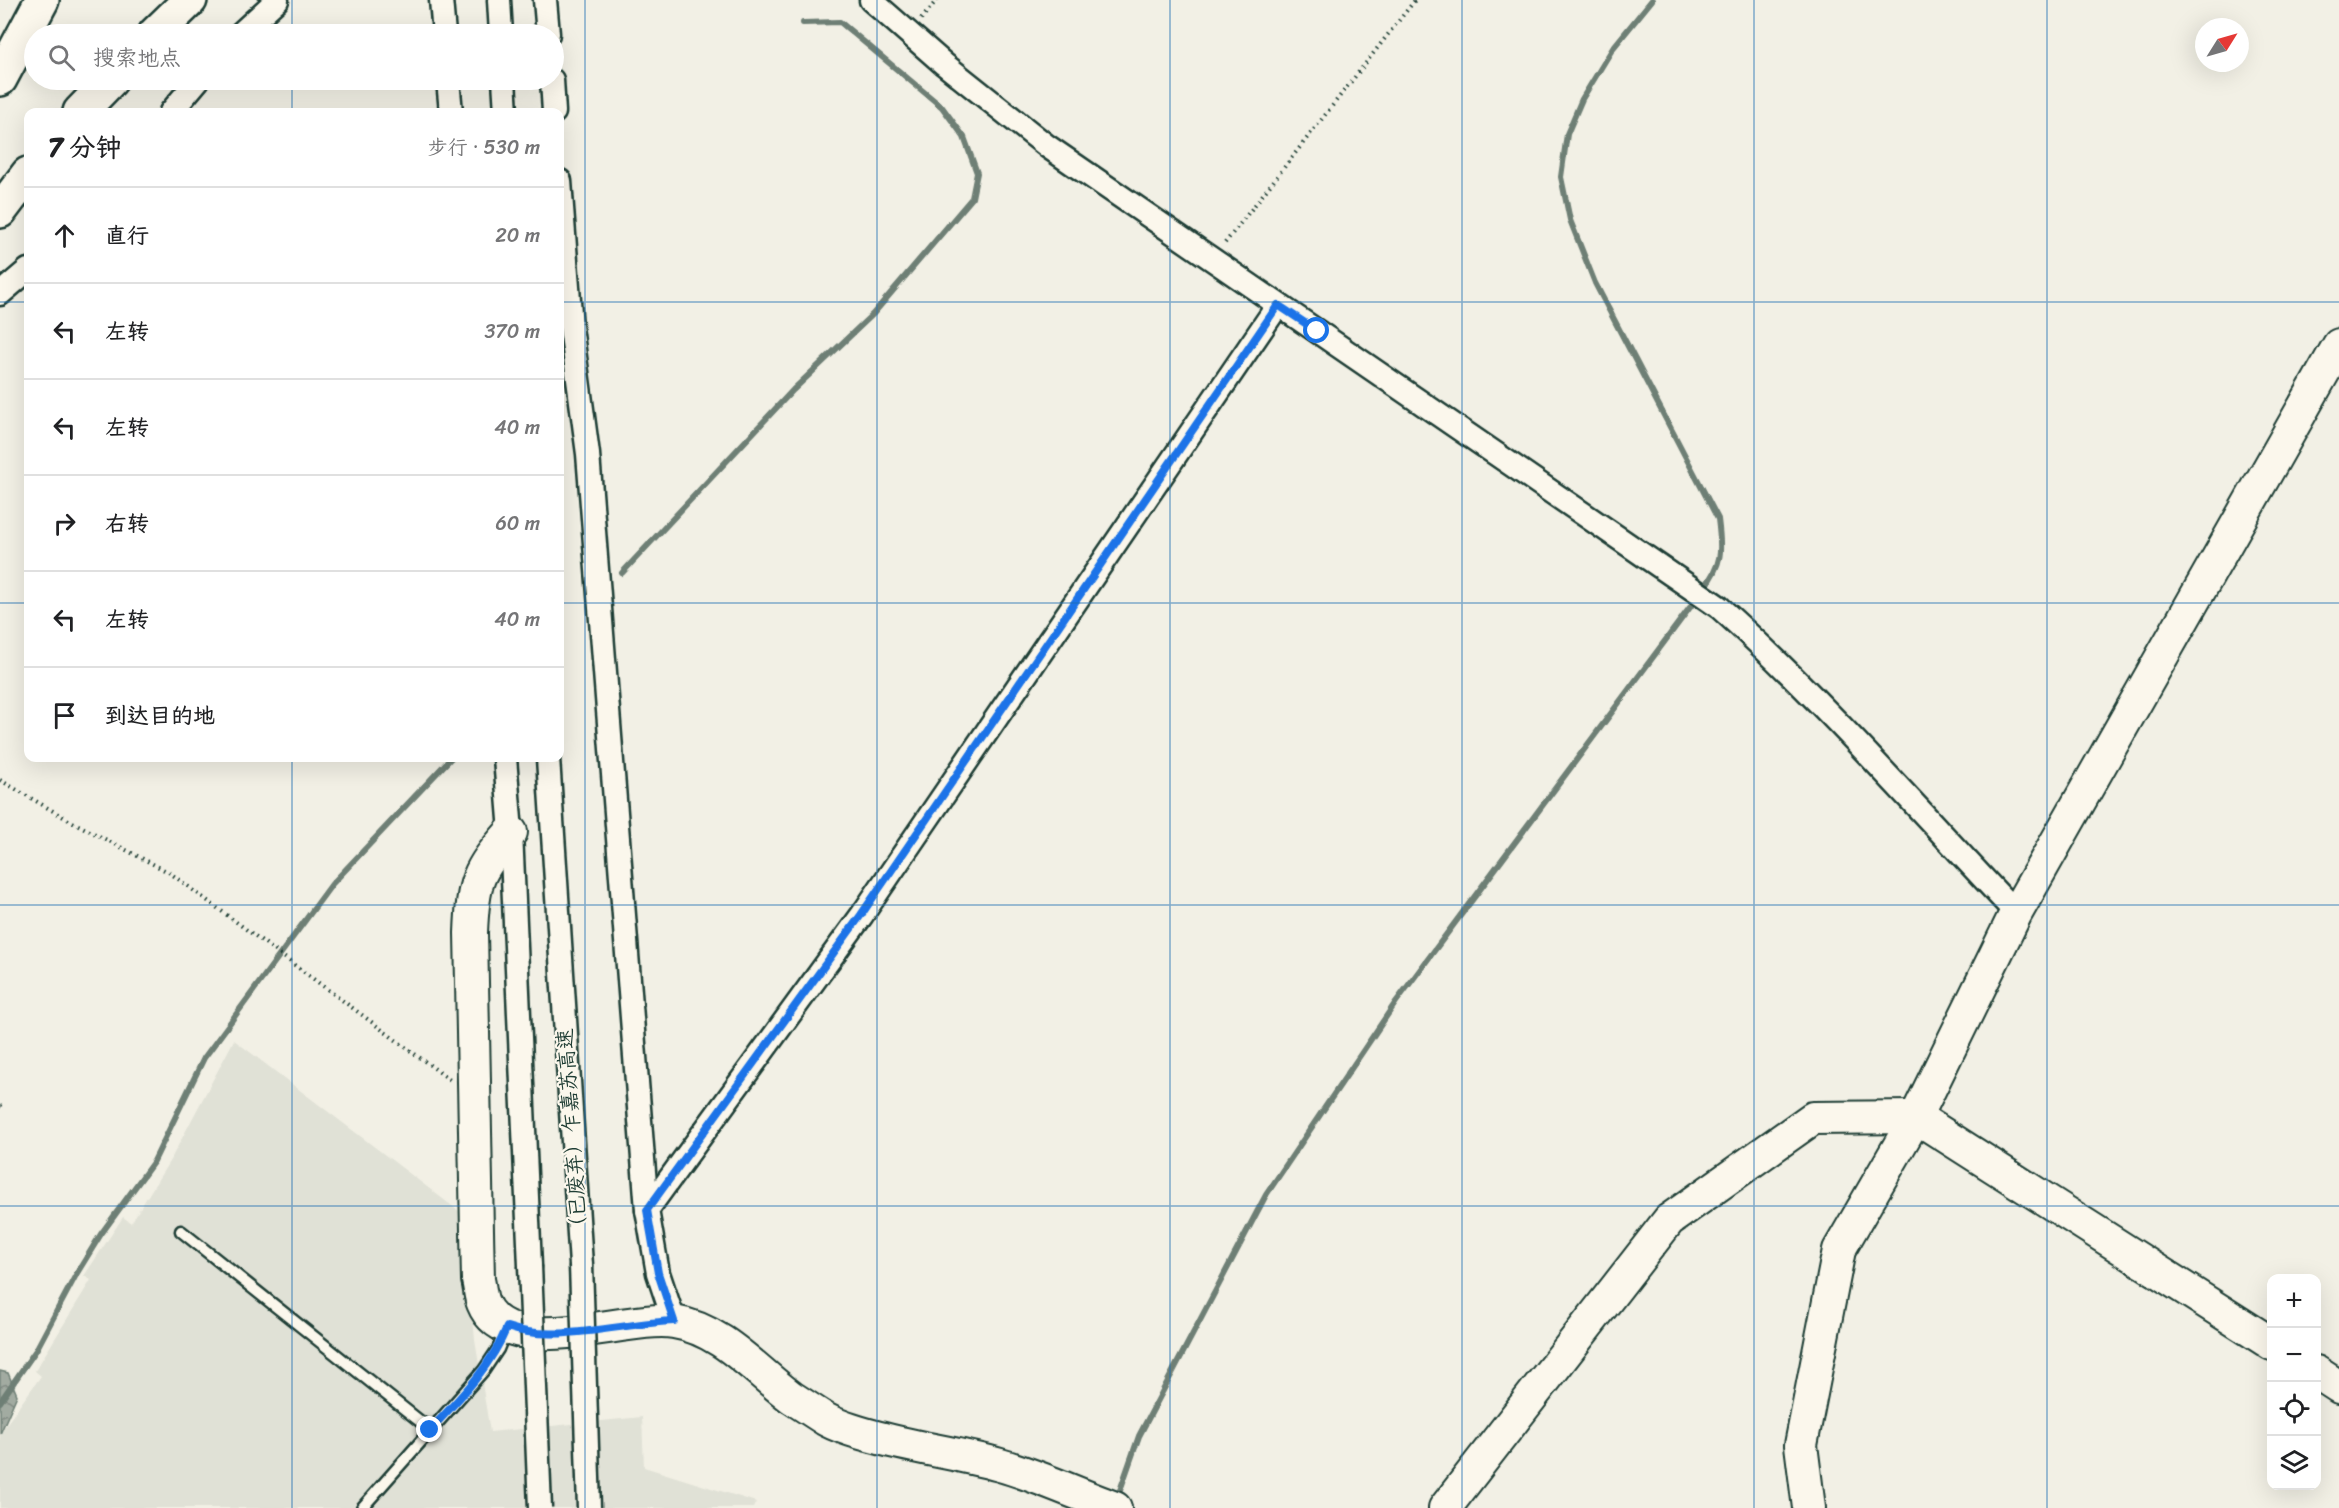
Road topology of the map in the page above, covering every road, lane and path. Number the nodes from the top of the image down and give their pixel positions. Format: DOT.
graph roads {
  1 [pos="42,0"];
  2 [pos="190,0"];
  3 [pos="277,0"];
  4 [pos="441,0"];
  5 [pos="499,0"];
  6 [pos="545,0"];
  7 [pos="871,0"];
  8 [pos="1414,0"];
  9 [pos="29,24"];
  10 [pos="165,24"];
  11 [pos="251,24"];
  12 [pos="443,24"];
  13 [pos="500,24"];
  14 [pos="547,24"];
  15 [pos="24,34"];
  16 [pos="0,79"];
  17 [pos="101,90"];
  18 [pos="190,90"];
  19 [pos="449,90"];
  20 [pos="505,90"];
  21 [pos="553,90"];
  22 [pos="84,108"];
  23 [pos="174,108"];
  24 [pos="451,108"];
  25 [pos="506,108"];
  26 [pos="554,108"];
  27 [pos="24,179"];
  28 [pos="0,211"];
  29 [pos="564,234"];
  30 [pos="1211,260"];
  31 [pos="24,273"];
  32 [pos="0,294"];
  33 [pos="1278,305"];
  34 [pos="2339,345"];
  35 [pos="505,762"];
  36 [pos="548,762"];
  37 [pos="0,780"];
  38 [pos="512,832"];
  39 [pos="2016,913"];
  40 [pos="473,1097"];
  41 [pos="1916,1117"];
  42 [pos="647,1210"];
  43 [pos="181,1231"];
  44 [pos="674,1321"];
  45 [pos="507,1327"];
  46 [pos="2267,1341"];
  47 [pos="2321,1375"];
  48 [pos="2339,1387"];
  49 [pos="430,1430"];
  50 [pos="1447,1507"];
  51 [pos="362,1508"];
  52 [pos="540,1508"];
  53 [pos="589,1508"];
  54 [pos="1115,1508"];
  55 [pos="1809,1508"];
  1 -- 9 [label="highway"];
  2 -- 10 [label="highway"];
  3 -- 11 [label="street"];
  4 -- 12 [label="street"];
  5 -- 13 [label="street"];
  6 -- 14 [label="street"];
  7 -- 30 [label="street"];
  8 -- 30 [label="path"];
  15 -- 16 [label="highway"];
  17 -- 22 [label="highway"];
  18 -- 23 [label="street"];
  19 -- 24 [label="street"];
  20 -- 25 [label="street"];
  21 -- 26 [label="street"];
  27 -- 28 [label="highway"];
  29 -- 42 [label="street"];
  30 -- 33 [label="street"];
  31 -- 32 [label="street"];
  33 -- 39 [label="street"];
  33 -- 42 [label="street"];
  34 -- 39 [label="street"];
  35 -- 38 [label="street"];
  36 -- 53 [label="street, （已废弃）乍嘉苏高速, bridge"];
  37 -- 40 [label="path"];
  38 -- 40 [label="street"];
  38 -- 52 [label="street, bridge"];
  39 -- 41 [label="street"];
  40 -- 45 [label="street"];
  41 -- 46 [label="street"];
  41 -- 50 [label="street"];
  41 -- 55 [label="street"];
  42 -- 44 [label="street"];
  43 -- 49 [label="lane"];
  44 -- 45 [label="street"];
  44 -- 54 [label="street"];
  45 -- 49 [label="lane"];
  47 -- 48 [label="street"];
  49 -- 51 [label="lane"];
}
